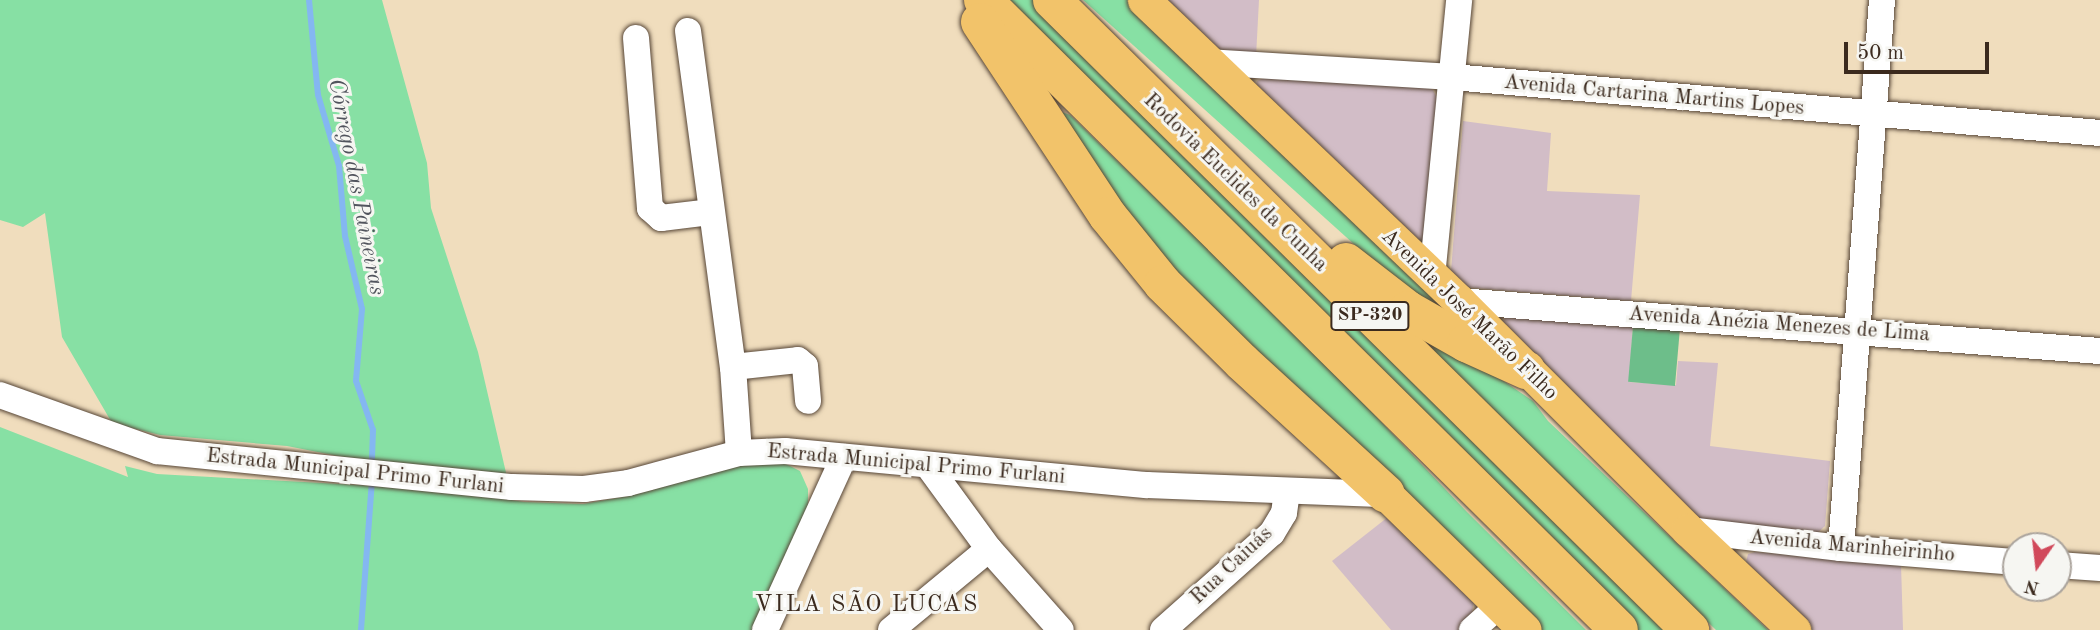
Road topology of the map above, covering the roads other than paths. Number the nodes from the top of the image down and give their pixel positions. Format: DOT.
graph roads {
  1 [pos="964,0"];
  2 [pos="983,0"];
  3 [pos="1052,0"];
  4 [pos="1144,0"];
  5 [pos="1459,0"];
  6 [pos="1882,0"];
  7 [pos="688,30"];
  8 [pos="636,38"];
  9 [pos="1207,62"];
  10 [pos="1452,77"];
  11 [pos="1166,115"];
  12 [pos="1874,115"];
  13 [pos="2100,133"];
  14 [pos="710,212"];
  15 [pos="1432,277"];
  16 [pos="1459,301"];
  17 [pos="1855,330"];
  18 [pos="2100,351"];
  19 [pos="733,367"];
  20 [pos="1526,370"];
  21 [pos="0,395"];
  22 [pos="808,401"];
  23 [pos="739,453"];
  24 [pos="844,457"];
  25 [pos="929,467"];
  26 [pos="1287,492"];
  27 [pos="1386,494"];
  28 [pos="1688,530"];
  29 [pos="1841,548"];
  30 [pos="989,549"];
  31 [pos="2002,561"];
  32 [pos="2072,566"];
  33 [pos="2100,568"];
  34 [pos="1500,605"];
  35 [pos="765,630"];
  36 [pos="891,630"];
  37 [pos="1061,630"];
  38 [pos="1163,630"];
  39 [pos="1472,630"];
  40 [pos="1525,630"];
  41 [pos="1619,630"];
  42 [pos="1690,630"];
  43 [pos="1794,630"];
  1 -- 27 [label="highway"];
  2 -- 41 [label="highway, SP-320"];
  3 -- 11 [label="highway, Rodovia Euclides da Cunha / SP-320"];
  4 -- 9 [label="main road, Avenida José Marão Filho"];
  5 -- 10 [label="street"];
  6 -- 12 [label="street"];
  7 -- 14 [label="street"];
  8 -- 14 [label="street"];
  9 -- 10 [label="street, Avenida Cartarina Martins Lopes"];
  9 -- 15 [label="main road, Avenida José Marão Filho"];
  10 -- 12 [label="street, Avenida Cartarina Martins Lopes"];
  10 -- 15 [label="street"];
  11 -- 20 [label="highway"];
  11 -- 42 [label="highway, Rodovia Euclides da Cunha / SP-320"];
  12 -- 13 [label="street, Avenida Cartarina Martins Lopes"];
  12 -- 17 [label="street"];
  14 -- 19 [label="street"];
  15 -- 16 [label="main road, Avenida José Marão Filho"];
  16 -- 17 [label="street, Avenida Anézia Menezes de Lima"];
  16 -- 20 [label="main road, Avenida José Marão Filho"];
  17 -- 18 [label="street, Avenida Anézia Menezes de Lima"];
  17 -- 29 [label="street"];
  19 -- 22 [label="street"];
  19 -- 23 [label="street"];
  20 -- 28 [label="main road, Avenida José Marão Filho"];
  21 -- 23 [label="street, Estrada Municipal Primo Furlani"];
  23 -- 24 [label="street, Estrada Municipal Primo Furlani"];
  24 -- 25 [label="street, Estrada Municipal Primo Furlani"];
  24 -- 35 [label="street"];
  25 -- 26 [label="street, Estrada Municipal Primo Furlani"];
  25 -- 30 [label="street"];
  26 -- 27 [label="street, Estrada Municipal Primo Furlani"];
  26 -- 38 [label="street, Rua Caiuás"];
  27 -- 34 [label="main road"];
  28 -- 29 [label="street, Avenida Marinheirinho"];
  28 -- 43 [label="main road, Avenida José Marão Filho"];
  29 -- 31 [label="street, Avenida Marinheirinho"];
  30 -- 36 [label="street"];
  30 -- 37 [label="street"];
  32 -- 33 [label="street"];
  34 -- 39 [label="street"];
  34 -- 40 [label="main road"];
}
